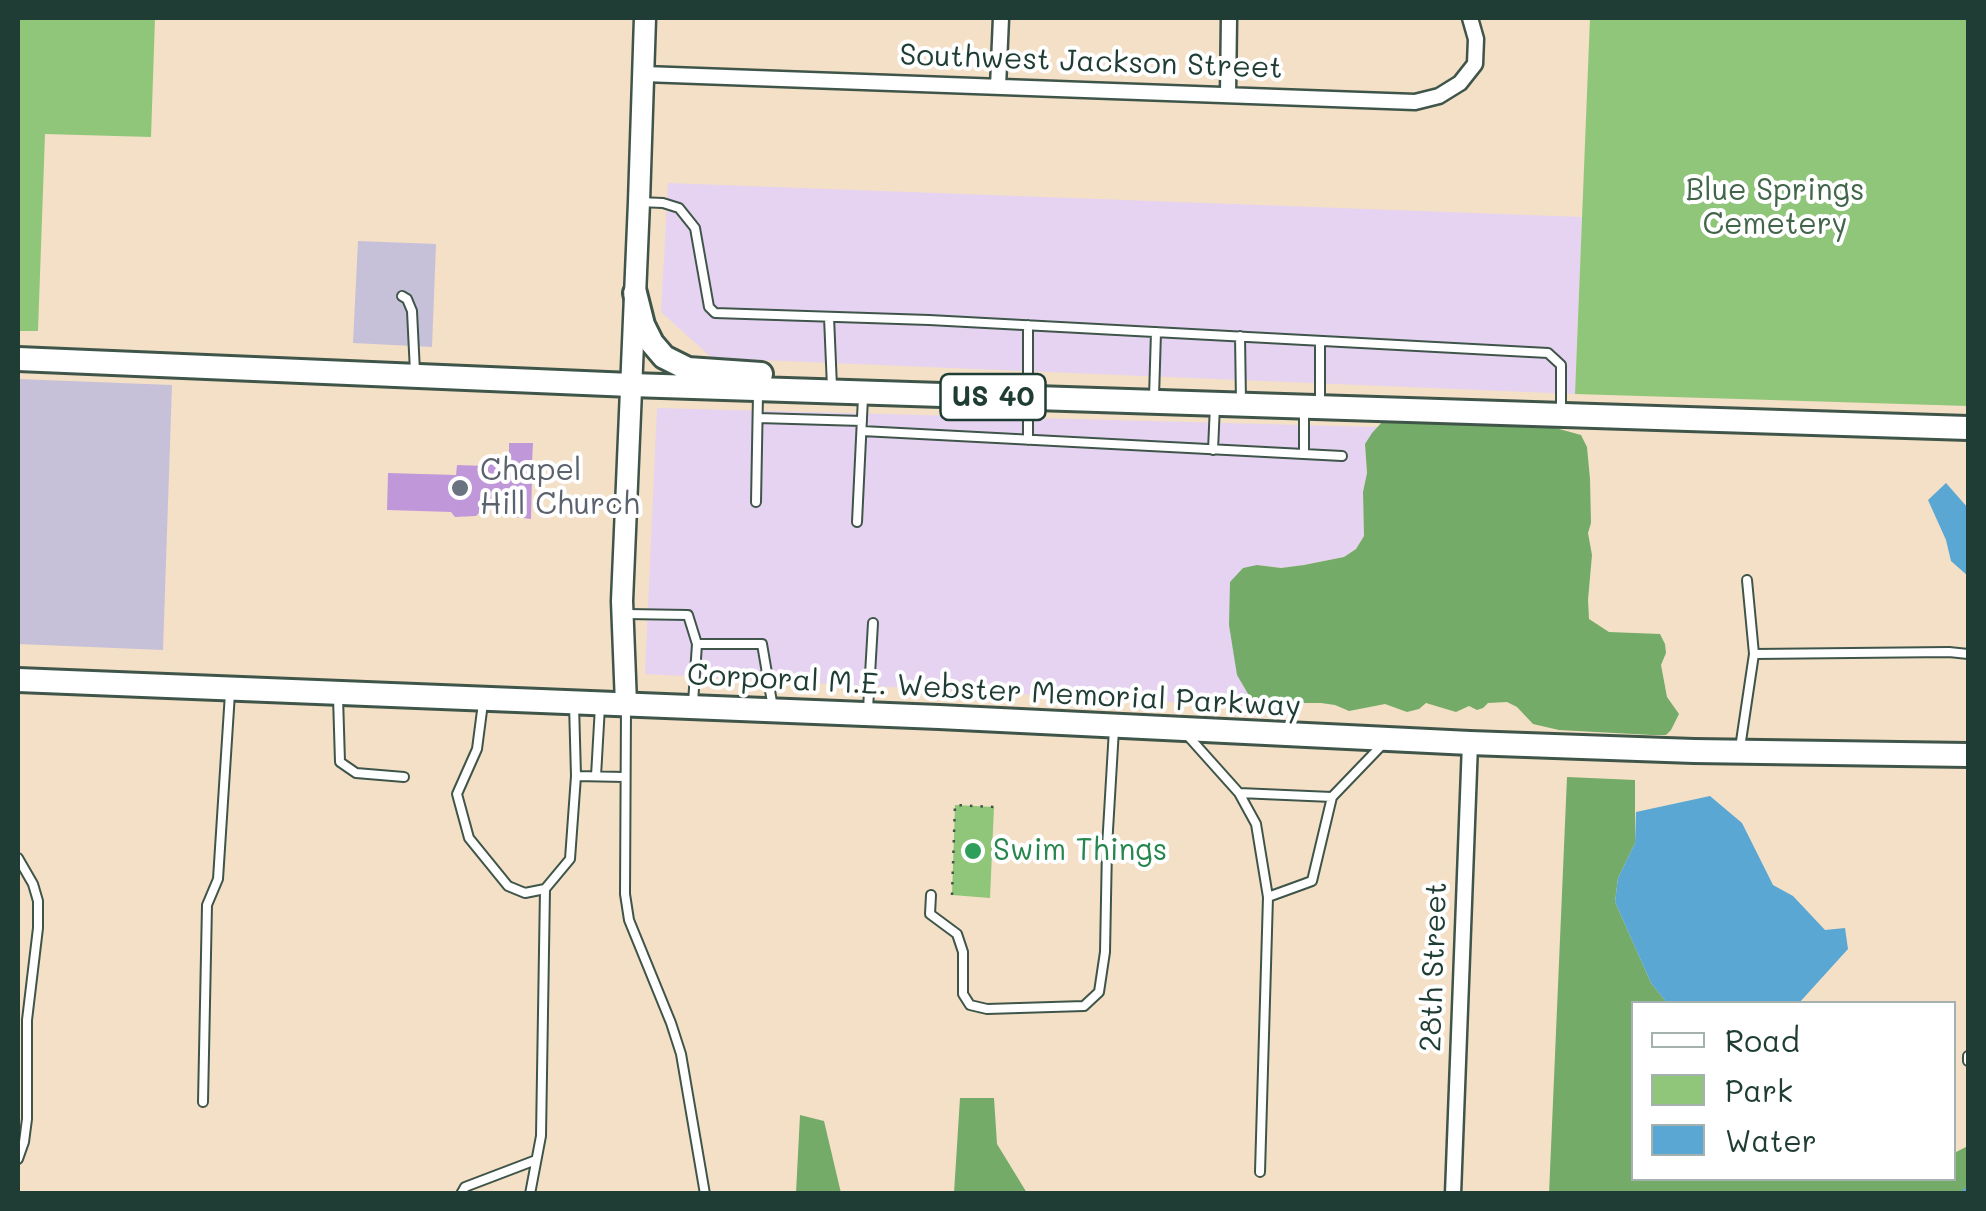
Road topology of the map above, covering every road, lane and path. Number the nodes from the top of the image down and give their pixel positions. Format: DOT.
graph roads {
  1 [pos="645,18"];
  2 [pos="1000,18"];
  3 [pos="1229,18"];
  4 [pos="1470,18"];
  5 [pos="644,74"];
  6 [pos="998,86"];
  7 [pos="1228,94"];
  8 [pos="640,202"];
  9 [pos="636,293"];
  10 [pos="402,296"];
  11 [pos="829,317"];
  12 [pos="1028,325"];
  13 [pos="1156,332"];
  14 [pos="1240,336"];
  15 [pos="1320,341"];
  16 [pos="18,359"];
  17 [pos="414,376"];
  18 [pos="632,386"];
  19 [pos="758,389"];
  20 [pos="832,392"];
  21 [pos="864,392"];
  22 [pos="1029,398"];
  23 [pos="1154,402"];
  24 [pos="1216,404"];
  25 [pos="1241,405"];
  26 [pos="1312,407"];
  27 [pos="1561,415"];
  28 [pos="758,418"];
  29 [pos="862,426"];
  30 [pos="1968,428"];
  31 [pos="1028,440"];
  32 [pos="1213,450"];
  33 [pos="1304,454"];
  34 [pos="1342,456"];
  35 [pos="756,502"];
  36 [pos="856,522"];
  37 [pos="1747,580"];
  38 [pos="622,614"];
  39 [pos="873,623"];
  40 [pos="697,644"];
  41 [pos="1754,654"];
  42 [pos="1968,654"];
  43 [pos="18,680"];
  44 [pos="230,688"];
  45 [pos="338,692"];
  46 [pos="483,698"];
  47 [pos="574,702"];
  48 [pos="600,703"];
  49 [pos="626,704"];
  50 [pos="693,707"];
  51 [pos="774,710"];
  52 [pos="868,714"];
  53 [pos="1114,725"];
  54 [pos="1182,729"];
  55 [pos="1388,739"];
  56 [pos="1470,743"];
  57 [pos="1740,752"];
  58 [pos="1968,755"];
  59 [pos="576,776"];
  60 [pos="596,776"];
  61 [pos="404,777"];
  62 [pos="625,777"];
  63 [pos="1239,792"];
  64 [pos="1332,797"];
  65 [pos="994,807"];
  66 [pos="18,858"];
  67 [pos="545,889"];
  68 [pos="931,895"];
  69 [pos="952,895"];
  70 [pos="1268,896"];
  71 [pos="203,1102"];
  72 [pos="18,1159"];
  73 [pos="536,1160"];
  74 [pos="1260,1172"];
  75 [pos="460,1194"];
  76 [pos="530,1194"];
  77 [pos="705,1194"];
  78 [pos="1453,1194"];
  1 -- 5 [label="main road"];
  2 -- 6 [label="street"];
  3 -- 7 [label="street"];
  4 -- 7 [label="street, Southwest Jackson Street"];
  5 -- 6 [label="street, Southwest Jackson Street"];
  5 -- 8 [label="main road"];
  6 -- 7 [label="street, Southwest Jackson Street"];
  8 -- 9 [label="main road"];
  8 -- 11 [label="lane"];
  9 -- 18 [label="main road"];
  9 -- 20 [label="main road"];
  10 -- 17 [label="lane"];
  11 -- 12 [label="lane"];
  11 -- 20 [label="lane"];
  12 -- 13 [label="lane"];
  12 -- 22 [label="lane"];
  13 -- 14 [label="lane"];
  13 -- 23 [label="lane"];
  14 -- 15 [label="lane"];
  14 -- 25 [label="lane"];
  15 -- 26 [label="lane"];
  15 -- 27 [label="lane"];
  16 -- 17 [label="main road, US 40"];
  17 -- 18 [label="main road, US 40"];
  18 -- 19 [label="main road, US 40"];
  18 -- 38 [label="main road"];
  19 -- 20 [label="main road, US 40"];
  19 -- 28 [label="lane"];
  20 -- 21 [label="main road, US 40"];
  21 -- 22 [label="main road, US 40"];
  21 -- 29 [label="lane"];
  22 -- 23 [label="main road, US 40"];
  22 -- 31 [label="lane"];
  23 -- 24 [label="main road, US 40"];
  24 -- 25 [label="main road, US 40"];
  24 -- 32 [label="lane"];
  25 -- 26 [label="main road, US 40"];
  26 -- 27 [label="main road, US 40"];
  26 -- 33 [label="lane"];
  27 -- 30 [label="main road, US 40"];
  28 -- 29 [label="lane"];
  28 -- 35 [label="lane"];
  29 -- 31 [label="lane"];
  29 -- 36 [label="lane"];
  31 -- 32 [label="lane"];
  32 -- 33 [label="lane"];
  33 -- 34 [label="lane"];
  37 -- 41 [label="lane"];
  38 -- 40 [label="lane"];
  38 -- 49 [label="main road"];
  39 -- 52 [label="lane"];
  40 -- 50 [label="lane"];
  40 -- 51 [label="lane"];
  41 -- 42 [label="lane"];
  41 -- 57 [label="lane"];
  43 -- 44 [label="main road, Corporal M.E. Webster Memorial Parkway"];
  44 -- 45 [label="main road, Corporal M.E. Webster Memorial Parkway"];
  44 -- 71 [label="lane"];
  45 -- 46 [label="main road, Corporal M.E. Webster Memorial Parkway"];
  45 -- 61 [label="lane"];
  46 -- 47 [label="main road, Corporal M.E. Webster Memorial Parkway"];
  46 -- 67 [label="lane"];
  47 -- 48 [label="main road, Corporal M.E. Webster Memorial Parkway"];
  47 -- 59 [label="lane"];
  48 -- 49 [label="main road, Corporal M.E. Webster Memorial Parkway"];
  48 -- 60 [label="lane"];
  49 -- 50 [label="main road, Corporal M.E. Webster Memorial Parkway"];
  49 -- 62 [label="lane"];
  50 -- 51 [label="main road, Corporal M.E. Webster Memorial Parkway"];
  51 -- 52 [label="main road, Corporal M.E. Webster Memorial Parkway"];
  52 -- 53 [label="main road, Corporal M.E. Webster Memorial Parkway"];
  53 -- 54 [label="main road, Corporal M.E. Webster Memorial Parkway"];
  53 -- 68 [label="lane"];
  54 -- 55 [label="main road, Corporal M.E. Webster Memorial Parkway"];
  54 -- 63 [label="lane"];
  55 -- 56 [label="main road, Corporal M.E. Webster Memorial Parkway"];
  55 -- 64 [label="lane"];
  56 -- 57 [label="main road, Corporal M.E. Webster Memorial Parkway"];
  56 -- 78 [label="street, 28th Street"];
  57 -- 58 [label="main road, Corporal M.E. Webster Memorial Parkway"];
  59 -- 60 [label="lane"];
  59 -- 67 [label="lane"];
  60 -- 62 [label="lane"];
  62 -- 77 [label="lane"];
  63 -- 64 [label="lane"];
  63 -- 70 [label="lane"];
  64 -- 70 [label="lane"];
  65 -- 69 [label="path"];
  66 -- 72 [label="lane"];
  67 -- 73 [label="lane"];
  70 -- 74 [label="lane"];
  73 -- 75 [label="lane"];
  73 -- 76 [label="lane"];
}
